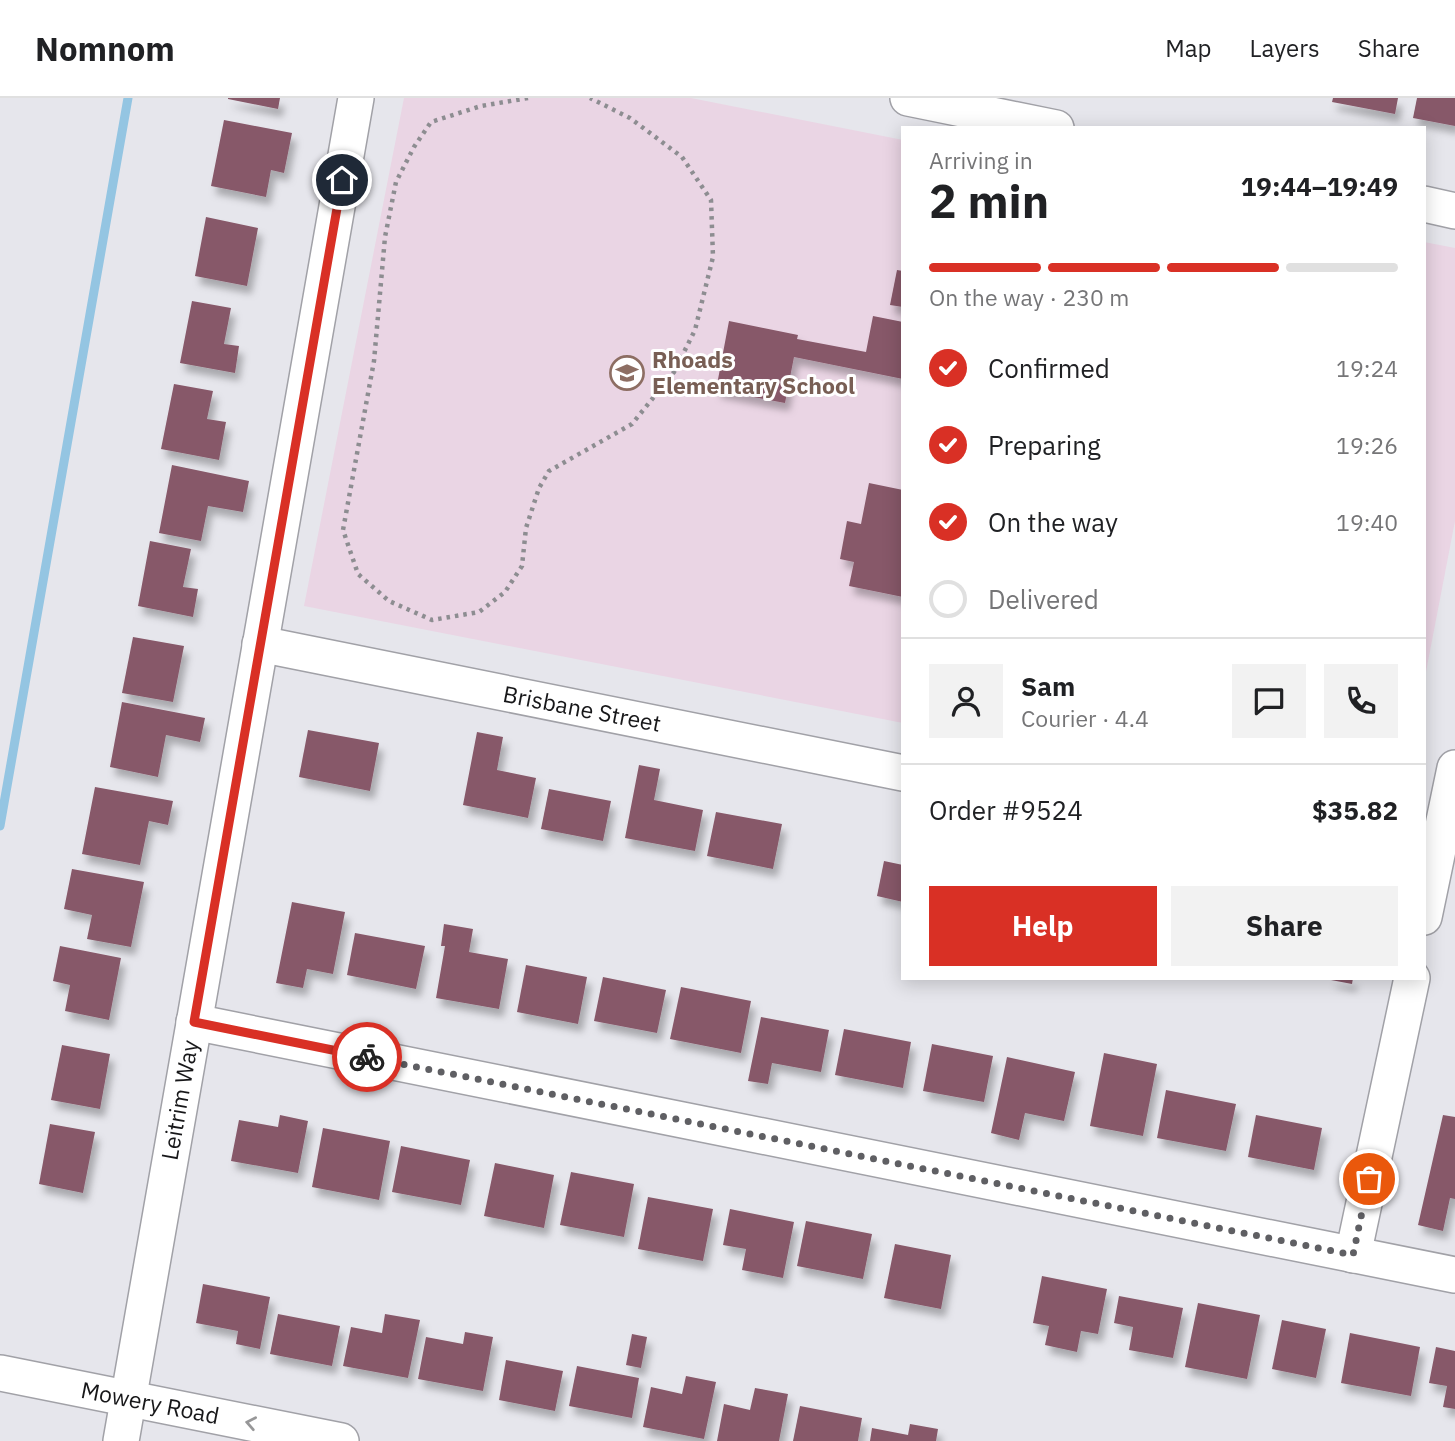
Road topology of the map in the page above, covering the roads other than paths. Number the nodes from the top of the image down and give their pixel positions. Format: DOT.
graph roads {
  1 [pos="356,98"];
  2 [pos="908,98"];
  3 [pos="1046,126"];
  4 [pos="1426,204"];
  5 [pos="1455,211"];
  6 [pos="260,644"];
  7 [pos="1455,768"];
  8 [pos="901,773"];
  9 [pos="1437,881"];
  10 [pos="1426,911"];
  11 [pos="1412,980"];
  12 [pos="194,1022"];
  13 [pos="1353,1255"];
  14 [pos="1455,1275"];
  15 [pos="0,1373"];
  16 [pos="128,1398"];
  17 [pos="121,1441"];
  18 [pos="341,1441"];
  1 -- 6 [label="street, Leitrim Way"];
  2 -- 3 [label="street"];
  4 -- 5 [label="street"];
  6 -- 8 [label="street, Brisbane Street"];
  6 -- 12 [label="street, Leitrim Way"];
  7 -- 9 [label="street"];
  9 -- 10 [label="street"];
  11 -- 13 [label="street"];
  12 -- 13 [label="street"];
  12 -- 16 [label="street, Leitrim Way"];
  13 -- 14 [label="street"];
  15 -- 16 [label="street, Mowery Road"];
  16 -- 17 [label="street, Leitrim Way"];
  18 -- 16 [label="street, Mowery Road, one-way"];
}
